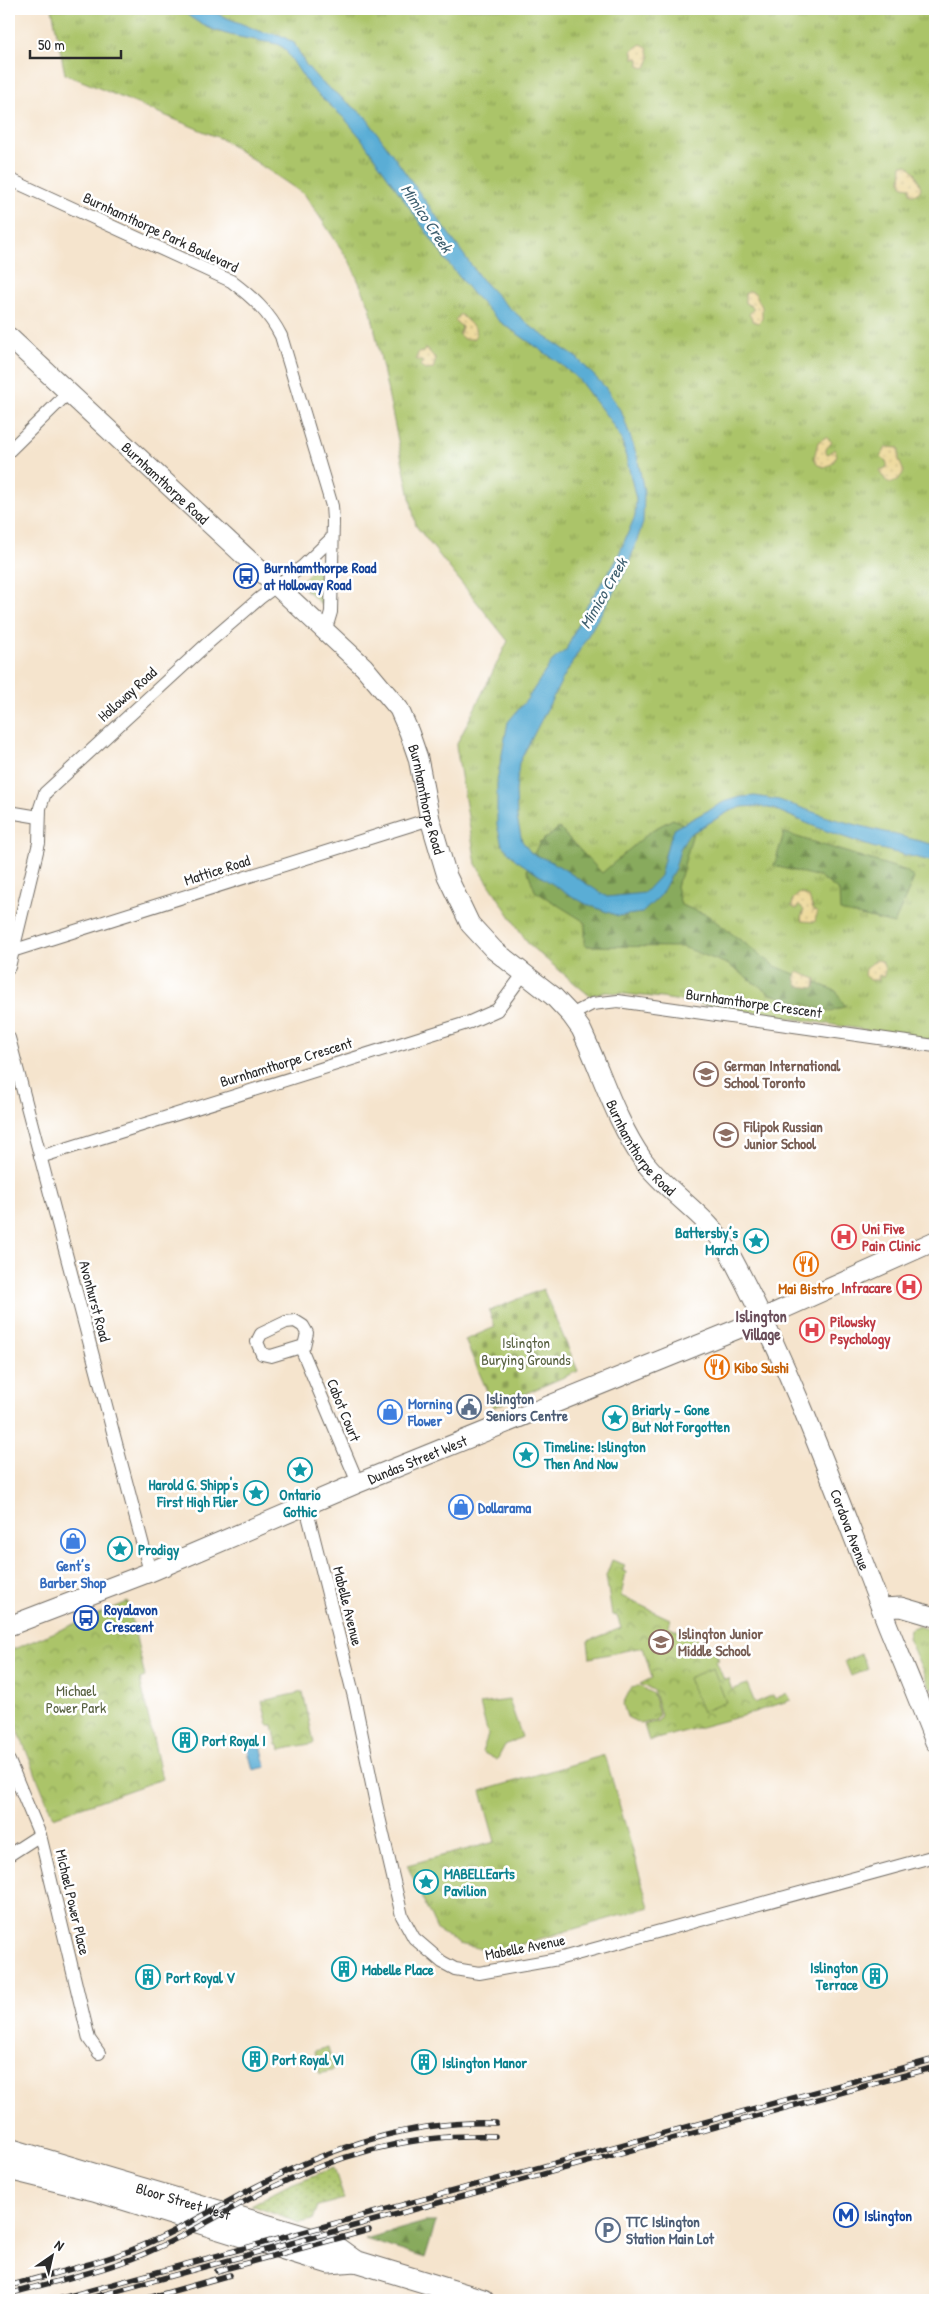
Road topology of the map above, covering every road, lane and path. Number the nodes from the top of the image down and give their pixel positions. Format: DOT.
graph roads {
  1 [pos="9,180"];
  2 [pos="9,337"];
  3 [pos="69,392"];
  4 [pos="9,451"];
  5 [pos="332,538"];
  6 [pos="276,586"];
  7 [pos="325,632"];
  8 [pos="9,812"];
  9 [pos="39,817"];
  10 [pos="430,819"];
  11 [pos="12,951"];
  12 [pos="9,967"];
  13 [pos="524,973"];
  14 [pos="571,1014"];
  15 [pos="9,1038"];
  16 [pos="935,1046"];
  17 [pos="40,1157"];
  18 [pos="935,1241"];
  19 [pos="762,1319"];
  20 [pos="301,1348"];
  21 [pos="358,1483"];
  22 [pos="306,1507"];
  23 [pos="150,1572"];
  24 [pos="882,1608"];
  25 [pos="935,1617"];
  26 [pos="9,1626"];
  27 [pos="935,1742"];
  28 [pos="9,1760"];
  29 [pos="40,1835"];
  30 [pos="9,1855"];
  31 [pos="935,1856"];
  32 [pos="99,2053"];
  33 [pos="9,2149"];
  34 [pos="9,2169"];
  35 [pos="355,2261"];
  36 [pos="483,2300"];
  1 -- 5 [label="street, Burnhamthorpe Park Boulevard"];
  2 -- 3 [label="main road, Burnhamthorpe Road"];
  3 -- 4 [label="street"];
  3 -- 6 [label="main road, Burnhamthorpe Road"];
  5 -- 6 [label="street"];
  5 -- 7 [label="street, Burnhamthorpe Park Boulevard"];
  6 -- 7 [label="main road, Burnhamthorpe Road"];
  6 -- 9 [label="street, Holloway Road"];
  7 -- 10 [label="main road, Burnhamthorpe Road"];
  8 -- 9 [label="street"];
  9 -- 11 [label="street"];
  10 -- 11 [label="street, Mattice Road"];
  10 -- 13 [label="main road, Burnhamthorpe Road"];
  11 -- 12 [label="street"];
  13 -- 14 [label="main road, Burnhamthorpe Road"];
  13 -- 17 [label="street, Burnhamthorpe Crescent"];
  14 -- 16 [label="street, Burnhamthorpe Crescent"];
  14 -- 19 [label="main road, Burnhamthorpe Road"];
  15 -- 17 [label="street, Avonhurst Road"];
  17 -- 23 [label="street, Avonhurst Road"];
  18 -- 19 [label="main road, Dundas Street West"];
  19 -- 21 [label="main road, Dundas Street West"];
  19 -- 24 [label="main road, Cordova Avenue"];
  20 -- 21 [label="street, Cabot Court"];
  21 -- 22 [label="main road, Dundas Street West"];
  22 -- 23 [label="main road, Dundas Street West"];
  22 -- 31 [label="street, Mabelle Avenue"];
  23 -- 26 [label="main road, Dundas Street West"];
  24 -- 25 [label="main road"];
  24 -- 27 [label="main road, Cordova Avenue"];
  28 -- 29 [label="street, Michael Power Place"];
  29 -- 30 [label="street"];
  29 -- 32 [label="street, Michael Power Place"];
  33 -- 35 [label="main road, Bloor Street West"];
  34 -- 35 [label="main road, Bloor Street West"];
  35 -- 36 [label="main road, Bloor Street West"];
}
